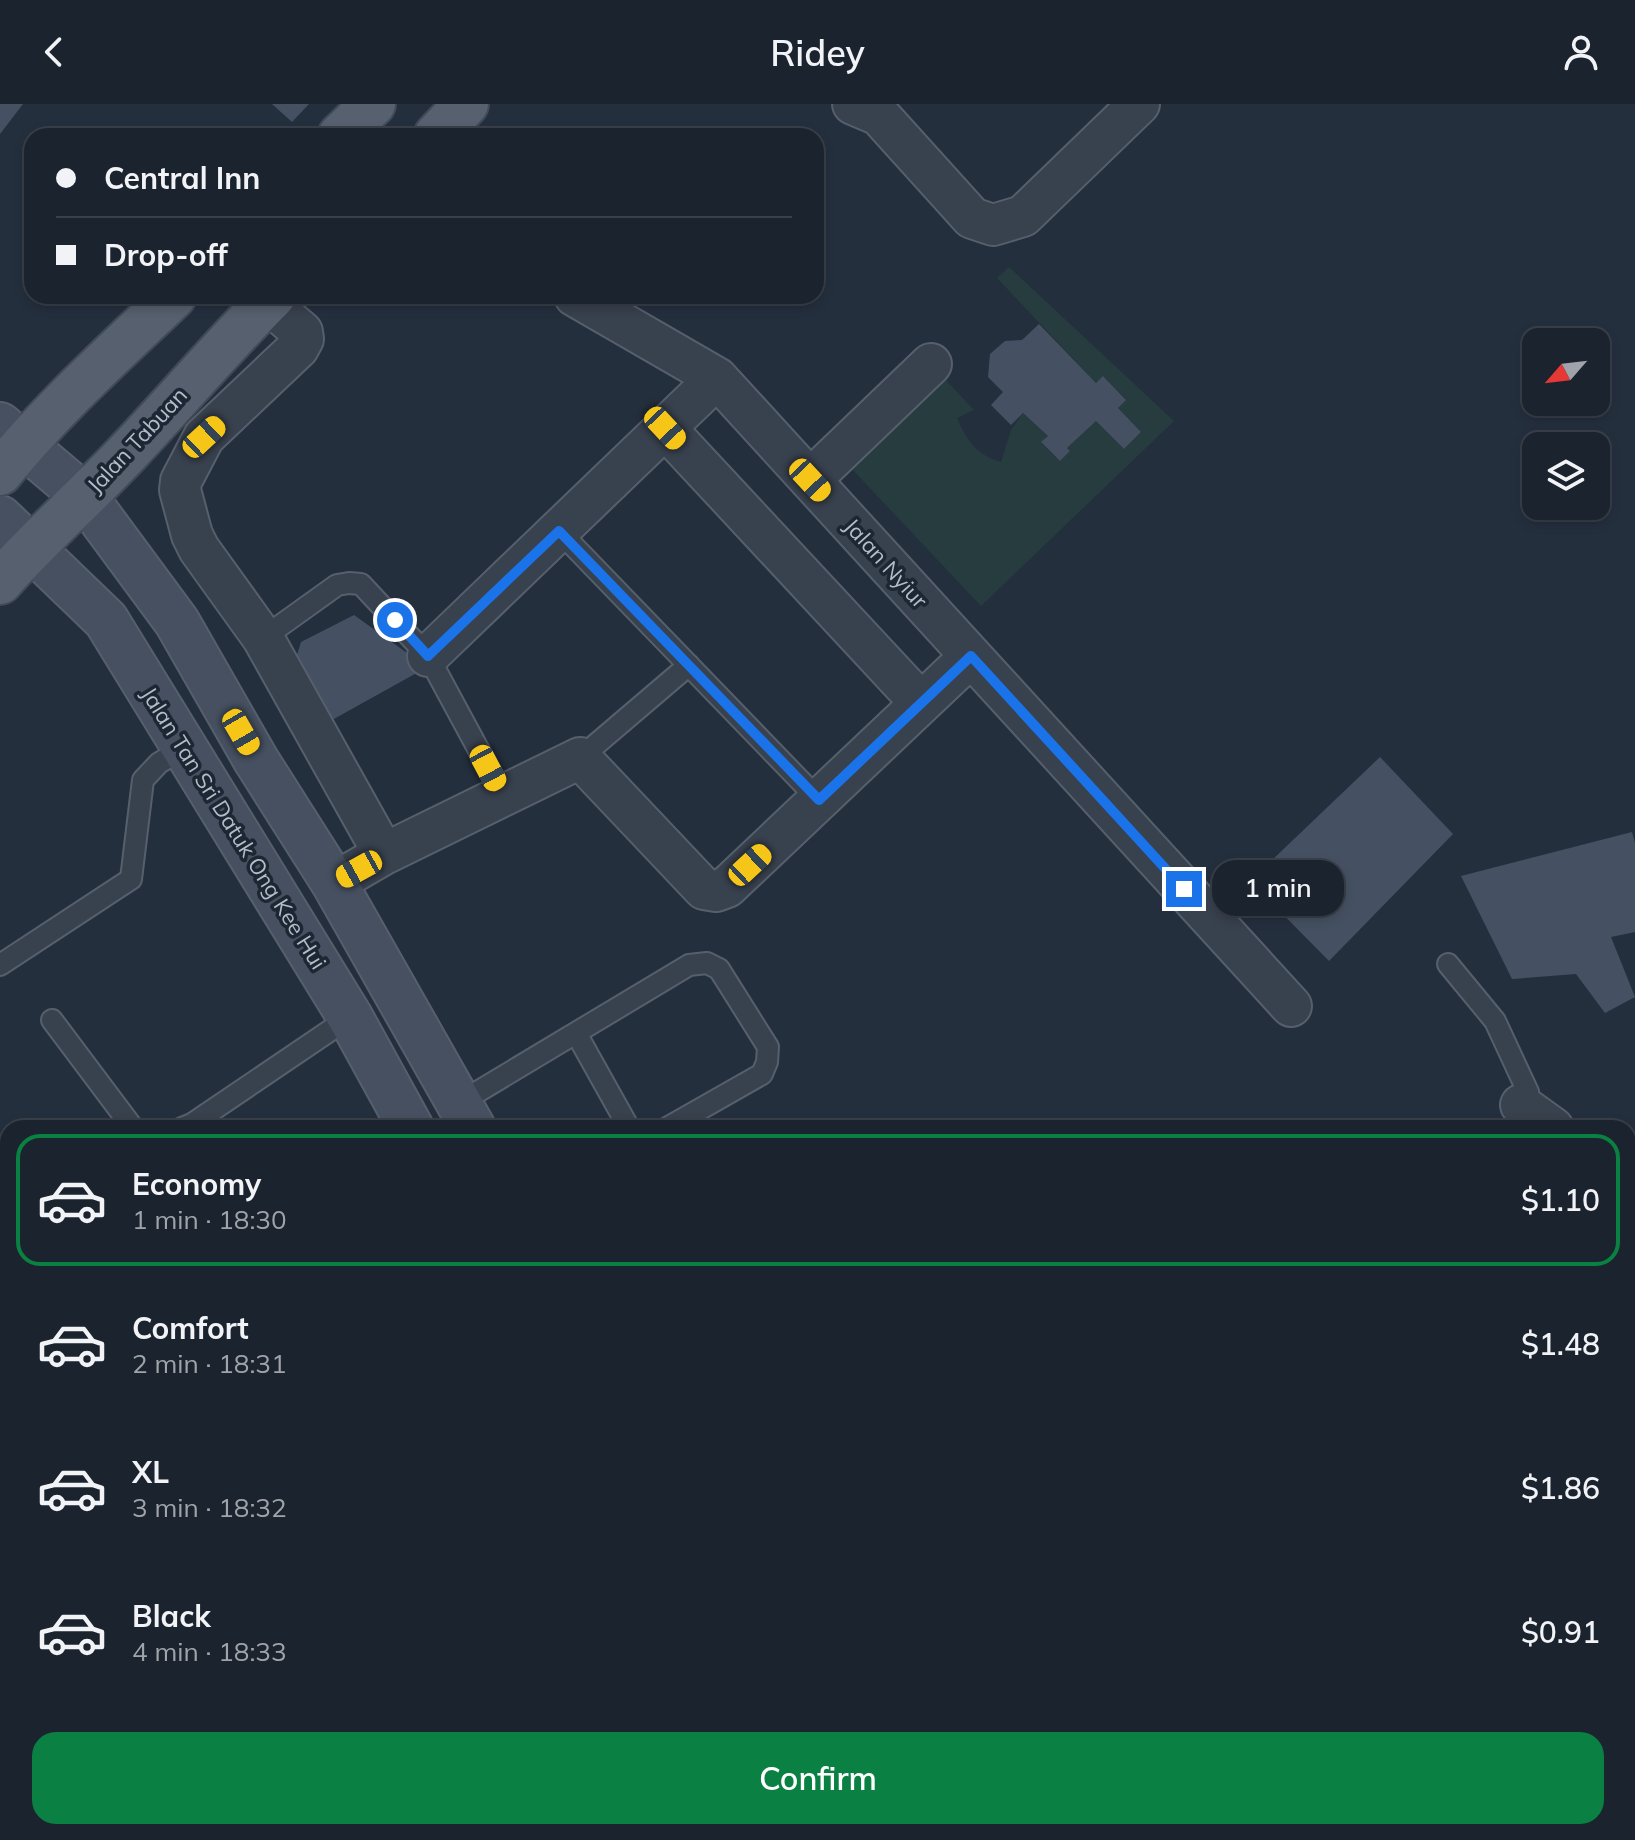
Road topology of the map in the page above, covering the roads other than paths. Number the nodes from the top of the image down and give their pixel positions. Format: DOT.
graph roads {
  1 [pos="373,104"];
  2 [pos="466,104"];
  3 [pos="853,104"];
  4 [pos="1139,104"];
  5 [pos="348,128"];
  6 [pos="444,128"];
  7 [pos="165,304"];
  8 [pos="265,304"];
  9 [pos="275,304"];
  10 [pos="589,304"];
  11 [pos="931,364"];
  12 [pos="717,378"];
  13 [pos="665,428"];
  14 [pos="8,447"];
  15 [pos="810,480"];
  16 [pos="84,496"];
  17 [pos="559,531"];
  18 [pos="16,532"];
  19 [pos="0,582"];
  20 [pos="263,638"];
  21 [pos="428,656"];
  22 [pos="971,656"];
  23 [pos="689,665"];
  24 [pos="921,703"];
  25 [pos="184,748"];
  26 [pos="580,758"];
  27 [pos="503,795"];
  28 [pos="819,800"];
  29 [pos="384,854"];
  30 [pos="334,883"];
  31 [pos="1448,964"];
  32 [pos="0,965"];
  33 [pos="1291,1006"];
  34 [pos="350,1017"];
  35 [pos="52,1020"];
  36 [pos="576,1033"];
  37 [pos="1521,1105"];
  38 [pos="466,1116"];
  39 [pos="127,1120"];
  40 [pos="198,1120"];
  41 [pos="407,1120"];
  42 [pos="625,1120"];
  43 [pos="681,1120"];
  44 [pos="1542,1120"];
  1 -- 5 [label="main road"];
  2 -- 6 [label="main road"];
  3 -- 4 [label="street"];
  7 -- 14 [label="main road"];
  8 -- 16 [label="main road, Jalan Tabuan"];
  9 -- 20 [label="street"];
  10 -- 12 [label="street, Jalan Nyiur"];
  11 -- 15 [label="street"];
  12 -- 13 [label="street"];
  12 -- 15 [label="street, Jalan Nyiur"];
  13 -- 17 [label="street"];
  13 -- 24 [label="street"];
  14 -- 16 [label="main road"];
  15 -- 22 [label="street, Jalan Nyiur"];
  16 -- 18 [label="main road, Jalan Tabuan"];
  16 -- 30 [label="main road"];
  17 -- 21 [label="street"];
  17 -- 23 [label="lane"];
  18 -- 19 [label="main road, Jalan Tabuan"];
  18 -- 25 [label="main road, Jalan Tan Sri Datuk Ong Kee Hui"];
  20 -- 21 [label="lane"];
  20 -- 29 [label="street"];
  21 -- 27 [label="lane"];
  22 -- 24 [label="street"];
  22 -- 33 [label="street, Jalan Nyiur"];
  23 -- 26 [label="lane"];
  23 -- 28 [label="lane"];
  24 -- 28 [label="street"];
  25 -- 32 [label="lane"];
  25 -- 34 [label="main road, Jalan Tan Sri Datuk Ong Kee Hui"];
  26 -- 27 [label="street"];
  26 -- 28 [label="street"];
  27 -- 29 [label="street"];
  29 -- 30 [label="street"];
  30 -- 38 [label="main road"];
  31 -- 37 [label="lane"];
  34 -- 40 [label="lane"];
  34 -- 41 [label="main road, Jalan Tan Sri Datuk Ong Kee Hui"];
  35 -- 39 [label="lane"];
  36 -- 38 [label="lane"];
  36 -- 42 [label="lane"];
  36 -- 43 [label="lane"];
  37 -- 44 [label="street"];
}
